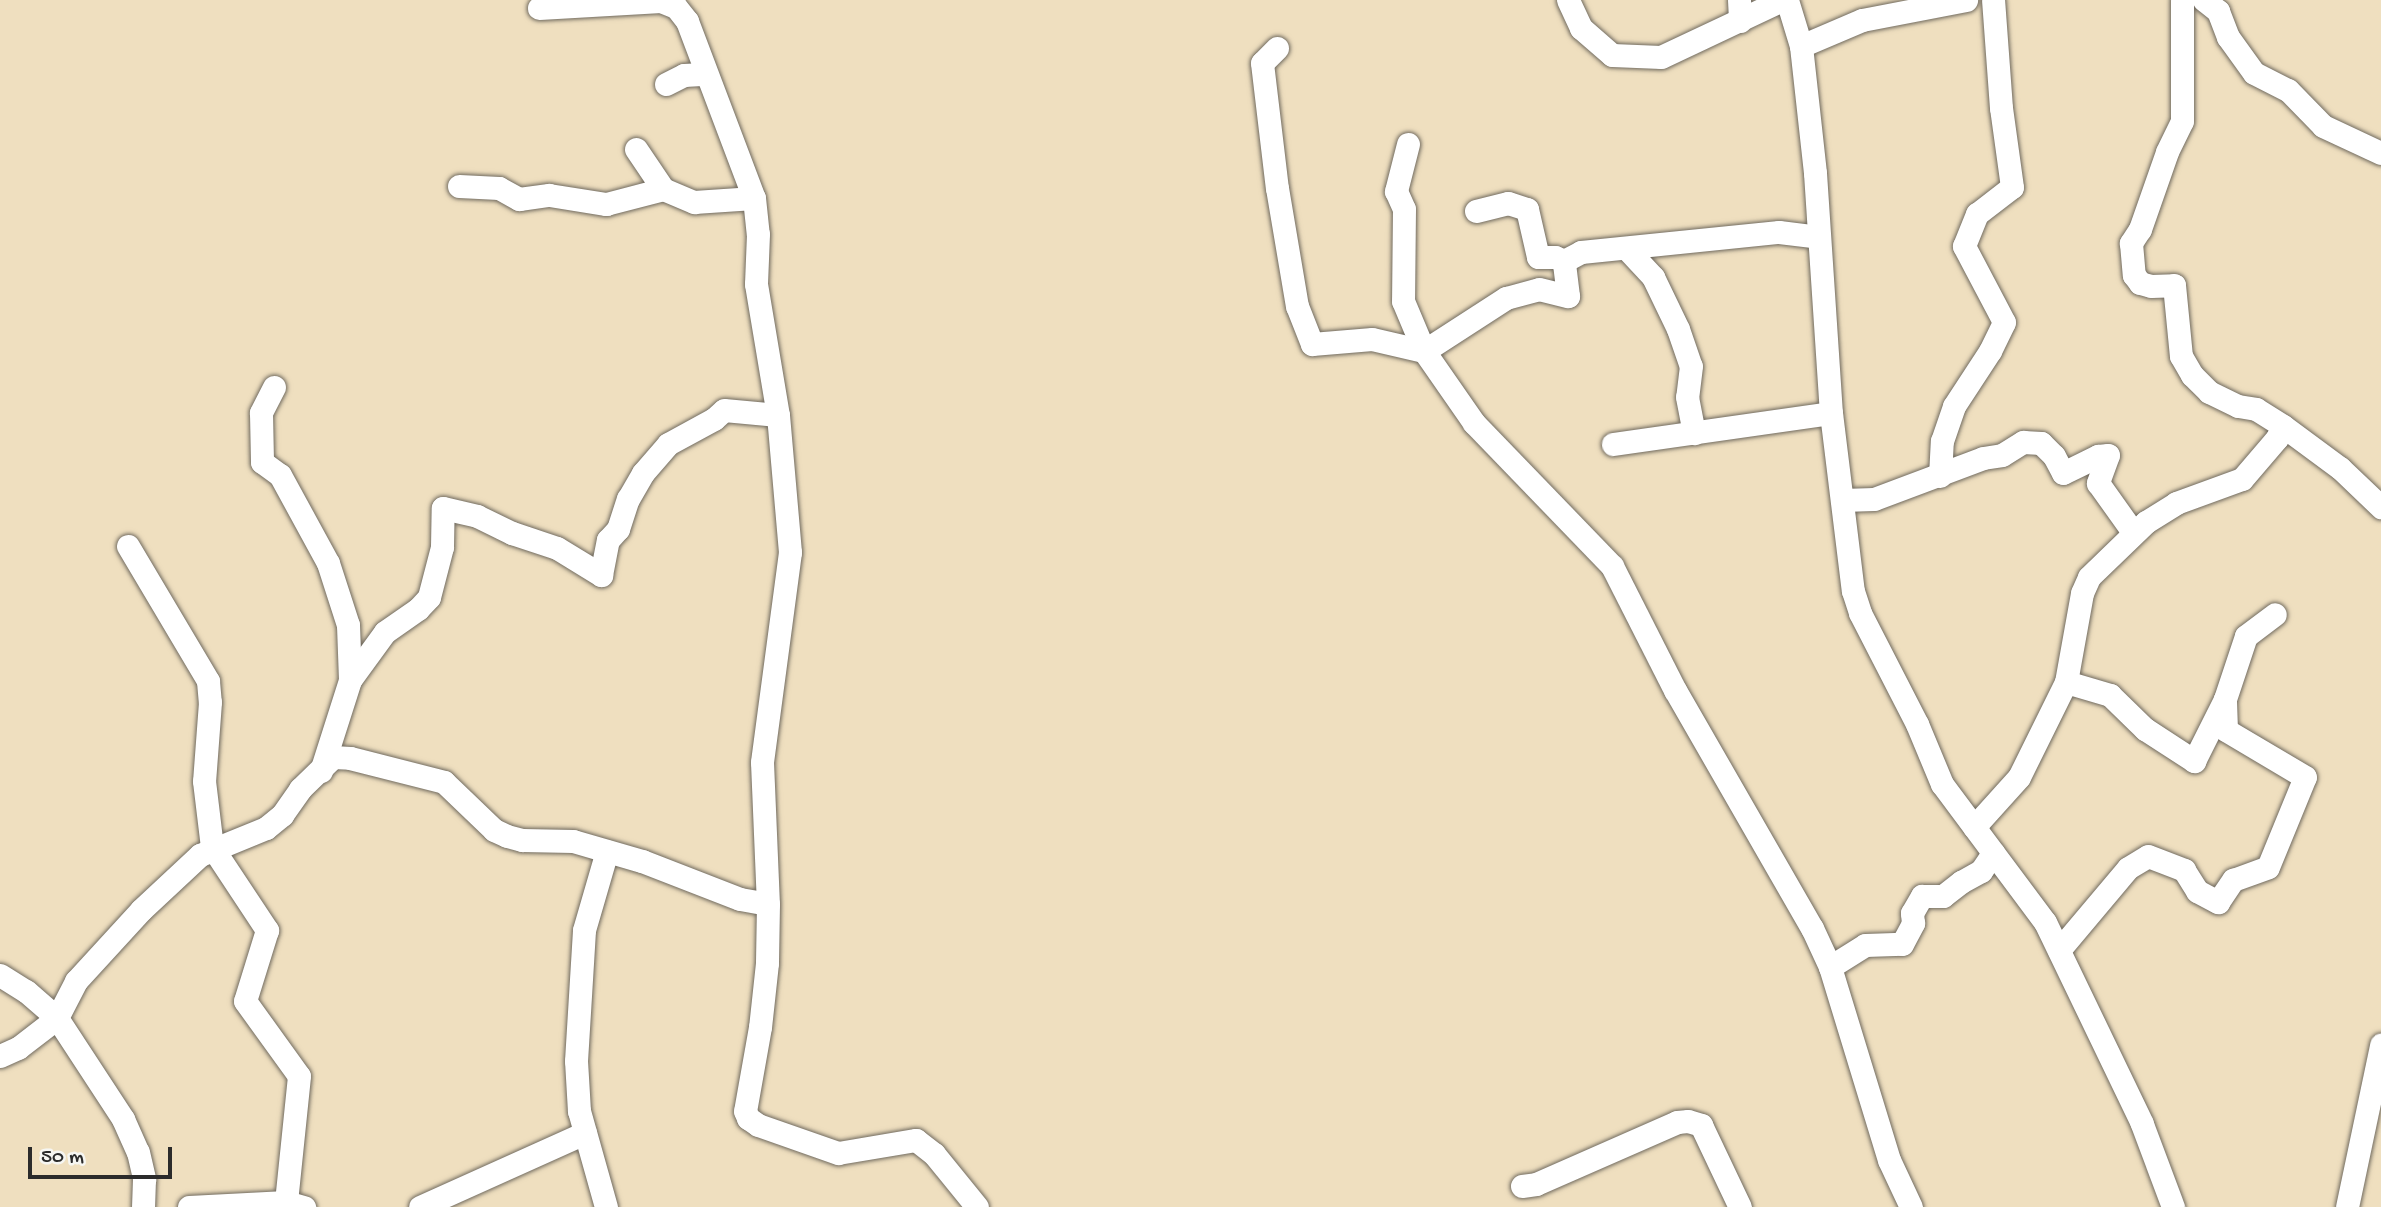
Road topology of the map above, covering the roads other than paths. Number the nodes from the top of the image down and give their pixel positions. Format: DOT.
graph roads {
  1 [pos="1568,0"];
  2 [pos="1782,0"];
  3 [pos="1787,0"];
  4 [pos="1966,0"];
  5 [pos="1993,0"];
  6 [pos="2182,0"];
  7 [pos="2204,0"];
  8 [pos="539,8"];
  9 [pos="1739,11"];
  10 [pos="1801,46"];
  11 [pos="1277,48"];
  12 [pos="706,74"];
  13 [pos="666,84"];
  14 [pos="1408,144"];
  15 [pos="636,149"];
  16 [pos="2381,153"];
  17 [pos="459,186"];
  18 [pos="663,189"];
  19 [pos="754,198"];
  20 [pos="1476,211"];
  21 [pos="1819,237"];
  22 [pos="1626,248"];
  23 [pos="1564,261"];
  24 [pos="1424,351"];
  25 [pos="274,387"];
  26 [pos="1831,413"];
  27 [pos="778,415"];
  28 [pos="2283,426"];
  29 [pos="1694,433"];
  30 [pos="1614,444"];
  31 [pos="1940,476"];
  32 [pos="1842,500"];
  33 [pos="2381,508"];
  34 [pos="2133,532"];
  35 [pos="128,546"];
  36 [pos="2275,614"];
  37 [pos="350,680"];
  38 [pos="2066,682"];
  39 [pos="2225,699"];
  40 [pos="321,771"];
  41 [pos="1975,827"];
  42 [pos="212,848"];
  43 [pos="607,851"];
  44 [pos="1993,853"];
  45 [pos="768,904"];
  46 [pos="2059,950"];
  47 [pos="1830,967"];
  48 [pos="0,975"];
  49 [pos="57,1018"];
  50 [pos="2381,1045"];
  51 [pos="0,1056"];
  52 [pos="585,1133"];
  53 [pos="1522,1186"];
  54 [pos="295,1204"];
  55 [pos="144,1207"];
  56 [pos="152,1207"];
  57 [pos="189,1207"];
  58 [pos="420,1207"];
  59 [pos="606,1207"];
  60 [pos="977,1207"];
  61 [pos="1740,1207"];
  62 [pos="1911,1207"];
  63 [pos="2173,1207"];
  64 [pos="2347,1207"];
  1 -- 9 [label="street"];
  2 -- 9 [label="street"];
  3 -- 10 [label="street"];
  4 -- 10 [label="street"];
  5 -- 31 [label="street"];
  6 -- 28 [label="street"];
  7 -- 16 [label="street"];
  8 -- 12 [label="street"];
  10 -- 21 [label="street"];
  11 -- 24 [label="street"];
  12 -- 13 [label="street"];
  12 -- 19 [label="street"];
  14 -- 24 [label="street"];
  15 -- 18 [label="street"];
  17 -- 18 [label="street"];
  18 -- 19 [label="street"];
  19 -- 27 [label="street"];
  20 -- 23 [label="street"];
  21 -- 22 [label="street"];
  21 -- 26 [label="street"];
  22 -- 23 [label="street"];
  22 -- 29 [label="street"];
  23 -- 24 [label="street"];
  24 -- 47 [label="street"];
  25 -- 37 [label="street"];
  26 -- 29 [label="street"];
  26 -- 32 [label="street"];
  27 -- 37 [label="street"];
  27 -- 45 [label="street"];
  28 -- 33 [label="street"];
  28 -- 34 [label="street"];
  29 -- 30 [label="street"];
  31 -- 32 [label="street"];
  31 -- 34 [label="street"];
  32 -- 41 [label="street"];
  34 -- 38 [label="street"];
  35 -- 42 [label="street"];
  36 -- 39 [label="street"];
  37 -- 40 [label="street"];
  38 -- 39 [label="street"];
  38 -- 41 [label="street"];
  39 -- 46 [label="street"];
  40 -- 42 [label="street"];
  40 -- 43 [label="street"];
  41 -- 44 [label="street"];
  42 -- 49 [label="street"];
  42 -- 54 [label="street"];
  43 -- 45 [label="street"];
  43 -- 52 [label="street"];
  44 -- 46 [label="street"];
  44 -- 47 [label="street"];
  45 -- 60 [label="street"];
  46 -- 63 [label="street"];
  47 -- 62 [label="street"];
  48 -- 49 [label="street"];
  49 -- 51 [label="street"];
  49 -- 55 [label="street"];
  50 -- 64 [label="street"];
  52 -- 58 [label="street"];
  52 -- 59 [label="street"];
  53 -- 61 [label="street"];
  54 -- 57 [label="street"];
  55 -- 56 [label="street"];
}
